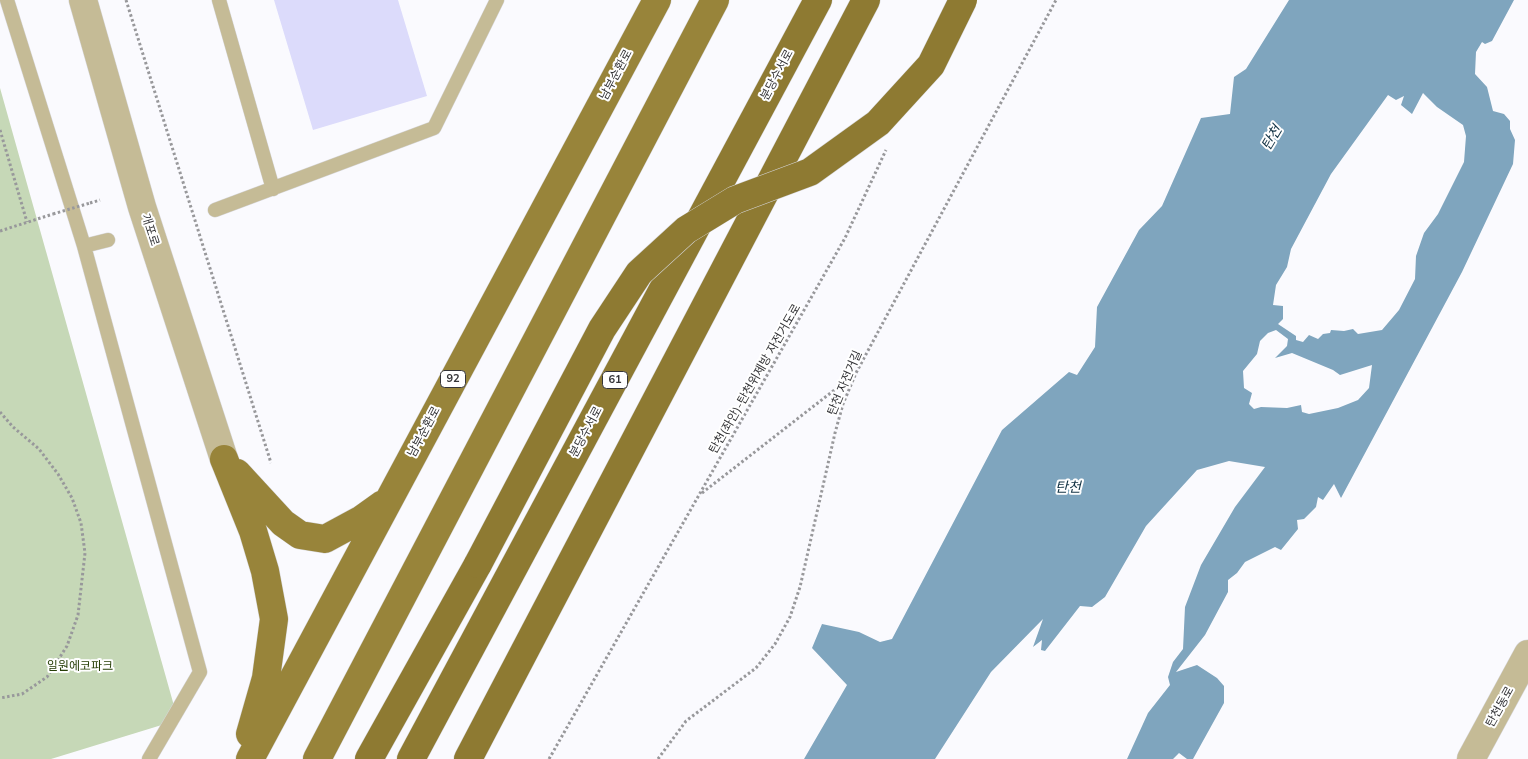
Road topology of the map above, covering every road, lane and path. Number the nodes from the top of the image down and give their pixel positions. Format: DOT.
graph roads {
  1 [pos="6,0"];
  2 [pos="83,0"];
  3 [pos="126,0"];
  4 [pos="218,0"];
  5 [pos="497,0"];
  6 [pos="657,0"];
  7 [pos="716,0"];
  8 [pos="818,0"];
  9 [pos="963,0"];
  10 [pos="1056,0"];
  11 [pos="863,7"];
  12 [pos="0,130"];
  13 [pos="887,148"];
  14 [pos="273,189"];
  15 [pos="100,200"];
  16 [pos="216,210"];
  17 [pos="27,222"];
  18 [pos="0,231"];
  19 [pos="108,240"];
  20 [pos="84,246"];
  21 [pos="856,373"];
  22 [pos="0,412"];
  23 [pos="224,459"];
  24 [pos="271,463"];
  25 [pos="700,495"];
  26 [pos="387,501"];
  27 [pos="1528,654"];
  28 [pos="0,698"];
  29 [pos="149,759"];
  30 [pos="241,759"];
  31 [pos="250,759"];
  32 [pos="317,759"];
  33 [pos="369,759"];
  34 [pos="411,759"];
  35 [pos="468,759"];
  36 [pos="548,759"];
  37 [pos="658,759"];
  38 [pos="1471,759"];
  1 -- 20 [label="lane"];
  2 -- 23 [label="street, 개포로"];
  3 -- 24 [label="path"];
  4 -- 14 [label="lane"];
  5 -- 14 [label="lane"];
  6 -- 26 [label="main road, 남부순환로 / 92"];
  7 -- 32 [label="main road"];
  8 -- 34 [label="highway, 분당수서로 / 61"];
  9 -- 33 [label="highway, bridge"];
  10 -- 21 [label="path, 탄천 자전거길"];
  11 -- 35 [label="highway"];
  12 -- 17 [label="path"];
  13 -- 25 [label="path, 탄천(좌안)-탄천위제방 자전거도로"];
  14 -- 16 [label="lane"];
  15 -- 17 [label="path, bridge"];
  17 -- 18 [label="path"];
  19 -- 20 [label="lane"];
  20 -- 29 [label="lane"];
  21 -- 25 [label="path"];
  21 -- 37 [label="path, 탄천 자전거길"];
  22 -- 28 [label="path"];
  23 -- 26 [label="main road"];
  23 -- 30 [label="main road"];
  25 -- 36 [label="path, 탄천(좌안)-탄천위제방 자전거도로"];
  26 -- 31 [label="main road, 남부순환로 / 92"];
  27 -- 38 [label="street, 탄천동로"];
}
